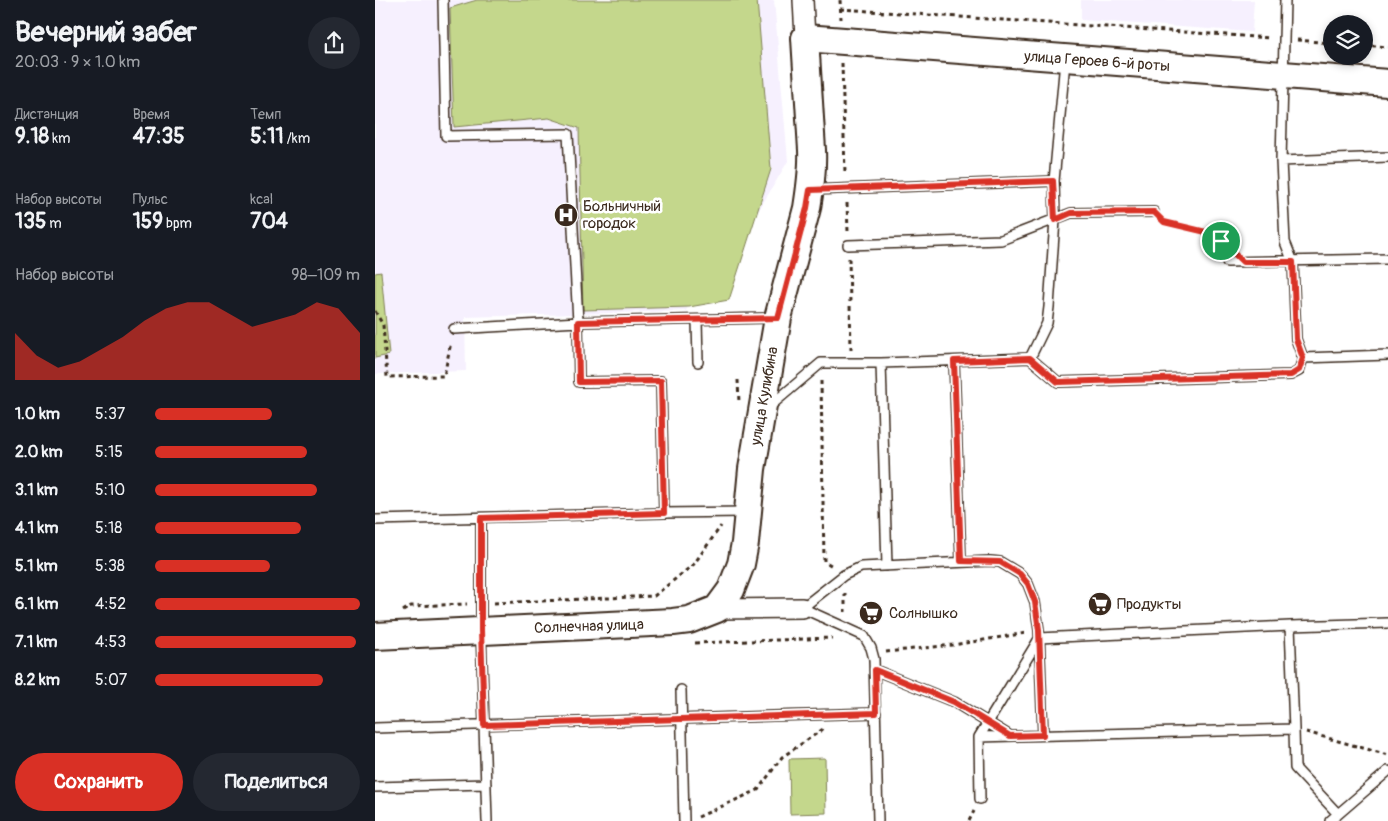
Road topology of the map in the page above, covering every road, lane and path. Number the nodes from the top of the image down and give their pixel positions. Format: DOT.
graph roads {
  1 [pos="443,0"];
  2 [pos="803,0"];
  3 [pos="1285,0"];
  4 [pos="841,9"];
  5 [pos="805,38"];
  6 [pos="1284,39"];
  7 [pos="1323,42"];
  8 [pos="1373,46"];
  9 [pos="1388,47"];
  10 [pos="1065,59"];
  11 [pos="1283,75"];
  12 [pos="1388,83"];
  13 [pos="1388,157"];
  14 [pos="1281,161"];
  15 [pos="1053,181"];
  16 [pos="810,190"];
  17 [pos="1154,212"];
  18 [pos="1055,220"];
  19 [pos="848,245"];
  20 [pos="1388,259"];
  21 [pos="1227,262"];
  22 [pos="1243,262"];
  23 [pos="1293,262"];
  24 [pos="375,312"];
  25 [pos="778,318"];
  26 [pos="697,320"];
  27 [pos="578,322"];
  28 [pos="455,329"];
  29 [pos="1388,355"];
  30 [pos="1030,358"];
  31 [pos="1303,358"];
  32 [pos="954,361"];
  33 [pos="698,362"];
  34 [pos="821,363"];
  35 [pos="881,363"];
  36 [pos="738,380"];
  37 [pos="750,410"];
  38 [pos="664,513"];
  39 [pos="739,513"];
  40 [pos="481,518"];
  41 [pos="375,520"];
  42 [pos="961,561"];
  43 [pos="887,566"];
  44 [pos="844,574"];
  45 [pos="481,603"];
  46 [pos="802,608"];
  47 [pos="717,609"];
  48 [pos="400,613"];
  49 [pos="1388,623"];
  50 [pos="1290,626"];
  51 [pos="845,628"];
  52 [pos="481,630"];
  53 [pos="1039,634"];
  54 [pos="375,636"];
  55 [pos="873,653"];
  56 [pos="875,670"];
  57 [pos="681,690"];
  58 [pos="876,713"];
  59 [pos="845,714"];
  60 [pos="681,719"];
  61 [pos="988,722"];
  62 [pos="484,725"];
  63 [pos="375,728"];
  64 [pos="1294,729"];
  65 [pos="1043,735"];
  66 [pos="1010,736"];
  67 [pos="979,737"];
  68 [pos="1388,755"];
  69 [pos="1388,771"];
  70 [pos="486,784"];
  71 [pos="375,788"];
  72 [pos="980,799"];
  73 [pos="1338,814"];
  74 [pos="697,817"];
  75 [pos="487,821"];
  76 [pos="684,821"];
  77 [pos="878,821"];
  78 [pos="1330,821"];
  1 -- 27 [label="lane"];
  2 -- 5 [label="street, улица Кулибина"];
  3 -- 6 [label="lane"];
  4 -- 6 [label="path"];
  5 -- 10 [label="street, улица Героев 6-й роты"];
  5 -- 16 [label="street, улица Кулибина"];
  6 -- 7 [label="path"];
  6 -- 11 [label="lane"];
  8 -- 9 [label="path"];
  10 -- 11 [label="street, улица Героев 6-й роты"];
  10 -- 15 [label="lane"];
  11 -- 12 [label="street, улица Героев 6-й роты"];
  11 -- 14 [label="lane"];
  13 -- 14 [label="lane"];
  14 -- 23 [label="lane"];
  15 -- 16 [label="lane"];
  15 -- 18 [label="lane"];
  16 -- 25 [label="street, улица Кулибина"];
  17 -- 18 [label="lane"];
  17 -- 22 [label="path"];
  18 -- 19 [label="lane"];
  18 -- 30 [label="lane"];
  20 -- 23 [label="lane"];
  21 -- 22 [label="lane"];
  22 -- 23 [label="lane"];
  23 -- 31 [label="lane"];
  24 -- 28 [label="path"];
  25 -- 26 [label="lane"];
  25 -- 37 [label="street, улица Кулибина"];
  26 -- 27 [label="lane"];
  26 -- 33 [label="lane"];
  27 -- 28 [label="lane"];
  27 -- 38 [label="lane"];
  29 -- 31 [label="lane"];
  30 -- 31 [label="lane"];
  30 -- 32 [label="lane"];
  32 -- 35 [label="lane"];
  32 -- 42 [label="lane"];
  34 -- 35 [label="lane"];
  34 -- 37 [label="lane"];
  34 -- 44 [label="path"];
  35 -- 43 [label="lane"];
  36 -- 37 [label="path"];
  37 -- 39 [label="street, улица Кулибина"];
  38 -- 39 [label="lane"];
  38 -- 40 [label="lane"];
  39 -- 45 [label="path"];
  39 -- 47 [label="street, улица Кулибина"];
  40 -- 41 [label="lane"];
  40 -- 45 [label="lane"];
  42 -- 43 [label="lane"];
  42 -- 53 [label="lane"];
  43 -- 44 [label="lane"];
  44 -- 46 [label="lane"];
  44 -- 51 [label="path"];
  45 -- 48 [label="path"];
  45 -- 52 [label="lane"];
  46 -- 47 [label="street, Солнечная улица"];
  46 -- 51 [label="lane"];
  47 -- 52 [label="street, Солнечная улица"];
  49 -- 50 [label="lane"];
  50 -- 53 [label="lane"];
  50 -- 64 [label="lane"];
  51 -- 55 [label="lane"];
  52 -- 54 [label="street, Солнечная улица"];
  52 -- 62 [label="lane"];
  53 -- 55 [label="path"];
  53 -- 61 [label="lane"];
  53 -- 65 [label="lane"];
  55 -- 56 [label="lane"];
  56 -- 58 [label="lane"];
  56 -- 61 [label="lane"];
  57 -- 60 [label="lane"];
  58 -- 59 [label="lane"];
  58 -- 77 [label="lane"];
  59 -- 60 [label="lane"];
  59 -- 74 [label="path"];
  60 -- 62 [label="lane"];
  60 -- 76 [label="lane"];
  61 -- 66 [label="lane"];
  61 -- 67 [label="lane"];
  62 -- 63 [label="lane"];
  62 -- 70 [label="lane"];
  64 -- 65 [label="lane"];
  64 -- 68 [label="path"];
  64 -- 73 [label="lane"];
  65 -- 66 [label="lane"];
  66 -- 67 [label="lane"];
  67 -- 72 [label="lane"];
  69 -- 73 [label="lane"];
  70 -- 71 [label="lane"];
  70 -- 75 [label="lane"];
  73 -- 78 [label="lane"];
}
